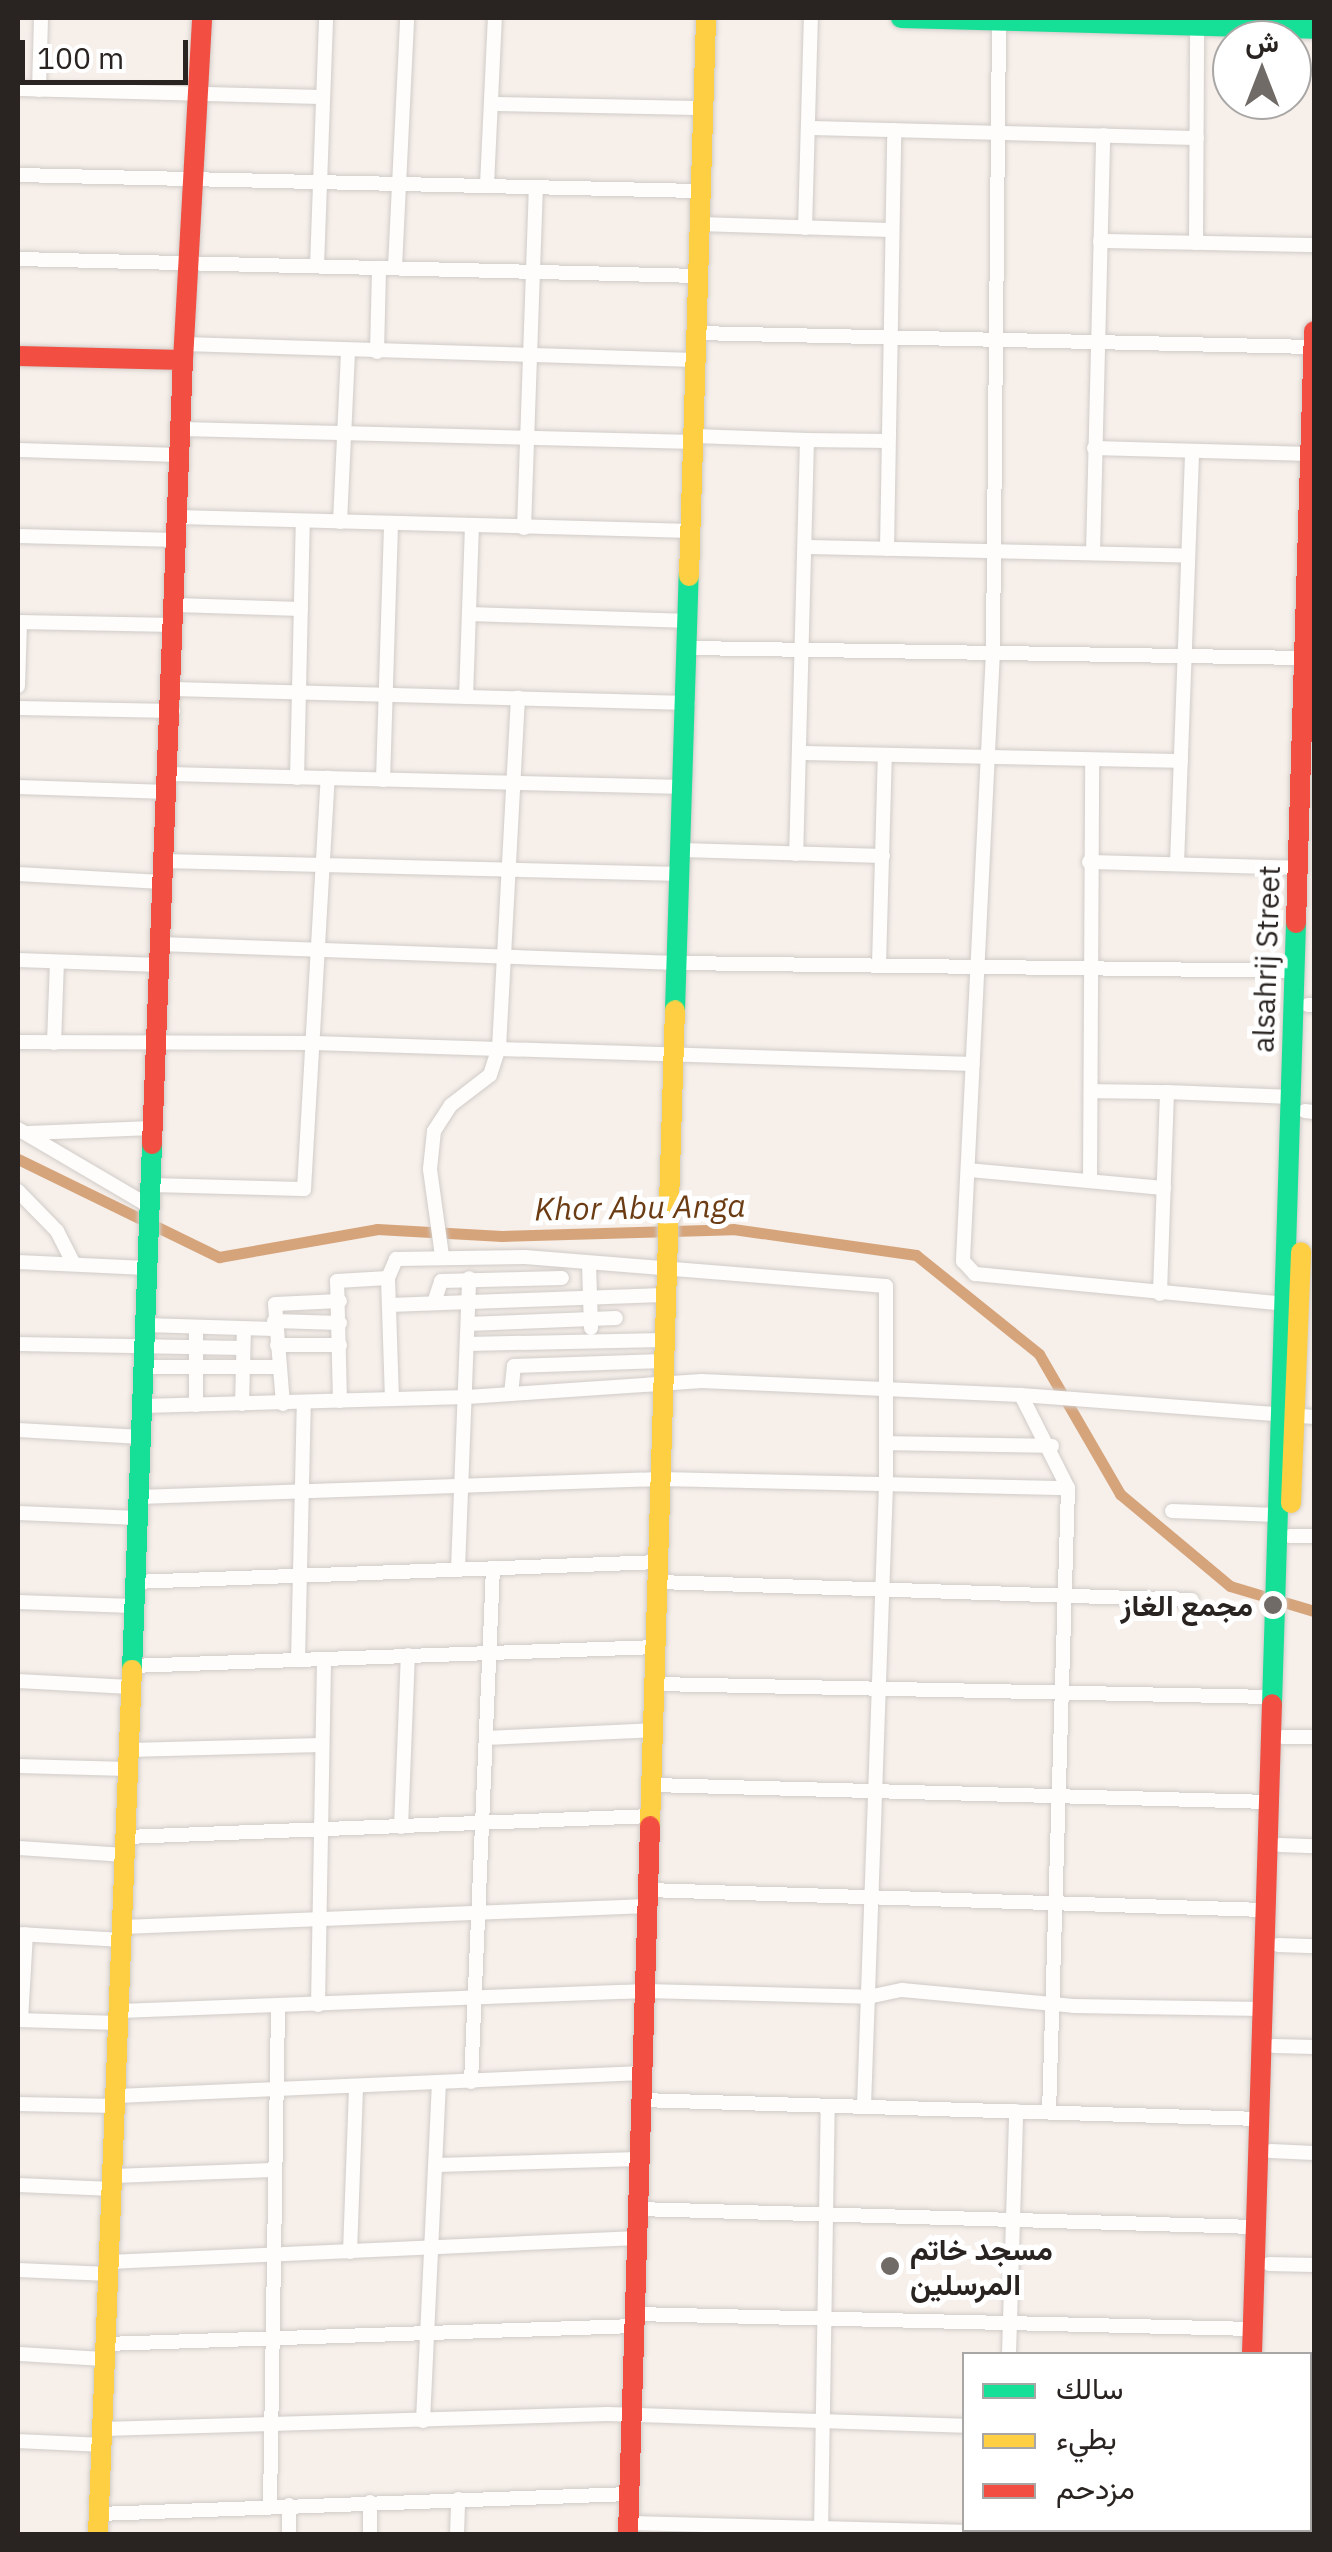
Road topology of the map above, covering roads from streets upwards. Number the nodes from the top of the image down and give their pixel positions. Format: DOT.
graph roads {
  1 [pos="42,18"];
  2 [pos="202,18"];
  3 [pos="326,18"];
  4 [pos="407,18"];
  5 [pos="495,18"];
  6 [pos="706,18"];
  7 [pos="811,18"];
  8 [pos="901,18"];
  9 [pos="1080,20"];
  10 [pos="999,22"];
  11 [pos="1197,26"];
  12 [pos="1314,29"];
  13 [pos="18,89"];
  14 [pos="39,90"];
  15 [pos="195,96"];
  16 [pos="322,97"];
  17 [pos="492,104"];
  18 [pos="702,108"];
  19 [pos="808,128"];
  20 [pos="894,130"];
  21 [pos="999,132"];
  22 [pos="1103,135"];
  23 [pos="1197,138"];
  24 [pos="18,175"];
  25 [pos="398,182"];
  26 [pos="193,183"];
  27 [pos="318,183"];
  28 [pos="486,185"];
  29 [pos="536,186"];
  30 [pos="700,191"];
  31 [pos="698,224"];
  32 [pos="805,228"];
  33 [pos="891,230"];
  34 [pos="1100,241"];
  35 [pos="1196,243"];
  36 [pos="1314,245"];
  37 [pos="18,259"];
  38 [pos="190,264"];
  39 [pos="317,266"];
  40 [pos="387,268"];
  41 [pos="534,272"];
  42 [pos="698,276"];
  43 [pos="1314,330"];
  44 [pos="696,333"];
  45 [pos="890,339"];
  46 [pos="995,342"];
  47 [pos="1098,344"];
  48 [pos="1314,347"];
  49 [pos="348,351"];
  50 [pos="183,352"];
  51 [pos="377,352"];
  52 [pos="18,356"];
  53 [pos="529,356"];
  54 [pos="694,360"];
  55 [pos="181,429"];
  56 [pos="344,433"];
  57 [pos="526,438"];
  58 [pos="694,439"];
  59 [pos="807,440"];
  60 [pos="888,441"];
  61 [pos="1094,448"];
  62 [pos="18,450"];
  63 [pos="1192,450"];
  64 [pos="1312,454"];
  65 [pos="179,455"];
  66 [pos="178,518"];
  67 [pos="303,521"];
  68 [pos="340,522"];
  69 [pos="391,523"];
  70 [pos="472,526"];
  71 [pos="524,528"];
  72 [pos="692,532"];
  73 [pos="18,536"];
  74 [pos="177,540"];
  75 [pos="805,547"];
  76 [pos="887,549"];
  77 [pos="993,552"];
  78 [pos="1093,553"];
  79 [pos="1188,556"];
  80 [pos="302,609"];
  81 [pos="470,614"];
  82 [pos="175,615"];
  83 [pos="19,622"];
  84 [pos="690,622"];
  85 [pos="689,648"];
  86 [pos="802,648"];
  87 [pos="993,651"];
  88 [pos="1183,656"];
  89 [pos="1304,658"];
  90 [pos="18,686"];
  91 [pos="300,692"];
  92 [pos="386,693"];
  93 [pos="466,697"];
  94 [pos="518,698"];
  95 [pos="173,700"];
  96 [pos="688,703"];
  97 [pos="18,708"];
  98 [pos="800,752"];
  99 [pos="884,755"];
  100 [pos="988,757"];
  101 [pos="1092,760"];
  102 [pos="1182,761"];
  103 [pos="1314,774"];
  104 [pos="297,778"];
  105 [pos="328,778"];
  106 [pos="383,780"];
  107 [pos="168,783"];
  108 [pos="514,784"];
  109 [pos="18,787"];
  110 [pos="684,787"];
  111 [pos="1314,795"];
  112 [pos="682,850"];
  113 [pos="796,854"];
  114 [pos="883,856"];
  115 [pos="163,860"];
  116 [pos="1089,862"];
  117 [pos="1176,864"];
  118 [pos="323,866"];
  119 [pos="1299,868"];
  120 [pos="505,869"];
  121 [pos="18,874"];
  122 [pos="681,874"];
  123 [pos="162,882"];
  124 [pos="320,948"];
  125 [pos="160,954"];
  126 [pos="501,955"];
  127 [pos="18,960"];
  128 [pos="57,962"];
  129 [pos="677,962"];
  130 [pos="879,965"];
  131 [pos="980,966"];
  132 [pos="1089,969"];
  133 [pos="1295,972"];
  134 [pos="1311,1005"];
  135 [pos="18,1042"];
  136 [pos="54,1042"];
  137 [pos="156,1042"];
  138 [pos="314,1043"];
  139 [pos="499,1048"];
  140 [pos="674,1056"];
  141 [pos="973,1064"];
  142 [pos="1091,1090"];
  143 [pos="1167,1092"];
  144 [pos="1304,1107"];
  145 [pos="152,1128"];
  146 [pos="23,1131"];
  147 [pos="969,1170"];
  148 [pos="1090,1181"];
  149 [pos="1164,1188"];
  150 [pos="18,1190"];
  151 [pos="149,1213"];
  152 [pos="442,1256"];
  153 [pos="500,1257"];
  154 [pos="561,1260"];
  155 [pos="18,1262"];
  156 [pos="74,1264"];
  157 [pos="589,1264"];
  158 [pos="146,1268"];
  159 [pos="666,1270"];
  160 [pos="388,1278"];
  161 [pos="469,1278"];
  162 [pos="507,1278"];
  163 [pos="562,1278"];
  164 [pos="1160,1294"];
  165 [pos="665,1295"];
  166 [pos="615,1296"];
  167 [pos="590,1298"];
  168 [pos="515,1299"];
  169 [pos="562,1299"];
  170 [pos="306,1300"];
  171 [pos="340,1301"];
  172 [pos="468,1302"];
  173 [pos="434,1303"];
  174 [pos="1285,1304"];
  175 [pos="389,1306"];
  176 [pos="616,1318"];
  177 [pos="591,1320"];
  178 [pos="305,1322"];
  179 [pos="543,1322"];
  180 [pos="562,1322"];
  181 [pos="340,1323"];
  182 [pos="514,1323"];
  183 [pos="468,1324"];
  184 [pos="145,1325"];
  185 [pos="196,1328"];
  186 [pos="244,1329"];
  187 [pos="275,1332"];
  188 [pos="616,1340"];
  189 [pos="592,1341"];
  190 [pos="562,1343"];
  191 [pos="18,1344"];
  192 [pos="468,1344"];
  193 [pos="520,1344"];
  194 [pos="544,1344"];
  195 [pos="305,1345"];
  196 [pos="340,1345"];
  197 [pos="196,1348"];
  198 [pos="243,1348"];
  199 [pos="663,1350"];
  200 [pos="144,1358"];
  201 [pos="615,1362"];
  202 [pos="562,1364"];
  203 [pos="544,1365"];
  204 [pos="525,1366"];
  205 [pos="242,1367"];
  206 [pos="196,1368"];
  207 [pos="280,1368"];
  208 [pos="662,1385"];
  209 [pos="614,1388"];
  210 [pos="888,1388"];
  211 [pos="562,1391"];
  212 [pos="511,1394"];
  213 [pos="1021,1394"];
  214 [pos="467,1397"];
  215 [pos="392,1399"];
  216 [pos="340,1401"];
  217 [pos="304,1402"];
  218 [pos="242,1404"];
  219 [pos="283,1404"];
  220 [pos="196,1405"];
  221 [pos="142,1406"];
  222 [pos="1297,1415"];
  223 [pos="18,1430"];
  224 [pos="142,1437"];
  225 [pos="886,1443"];
  226 [pos="1052,1446"];
  227 [pos="660,1479"];
  228 [pos="886,1485"];
  229 [pos="463,1486"];
  230 [pos="1068,1488"];
  231 [pos="302,1491"];
  232 [pos="138,1507"];
  233 [pos="1172,1511"];
  234 [pos="18,1513"];
  235 [pos="1277,1515"];
  236 [pos="1290,1536"];
  237 [pos="1314,1536"];
  238 [pos="493,1568"];
  239 [pos="458,1569"];
  240 [pos="659,1572"];
  241 [pos="300,1577"];
  242 [pos="134,1582"];
  243 [pos="882,1587"];
  244 [pos="1281,1592"];
  245 [pos="1069,1594"];
  246 [pos="1192,1600"];
  247 [pos="18,1602"];
  248 [pos="133,1606"];
  249 [pos="1280,1616"];
  250 [pos="658,1647"];
  251 [pos="489,1651"];
  252 [pos="408,1655"];
  253 [pos="324,1659"];
  254 [pos="298,1660"];
  255 [pos="131,1676"];
  256 [pos="18,1681"];
  257 [pos="656,1684"];
  258 [pos="880,1690"];
  259 [pos="1064,1695"];
  260 [pos="1271,1697"];
  261 [pos="655,1730"];
  262 [pos="1283,1737"];
  263 [pos="1314,1737"];
  264 [pos="488,1738"];
  265 [pos="321,1745"];
  266 [pos="128,1760"];
  267 [pos="18,1766"];
  268 [pos="653,1785"];
  269 [pos="876,1795"];
  270 [pos="1061,1800"];
  271 [pos="1268,1802"];
  272 [pos="651,1816"];
  273 [pos="486,1823"];
  274 [pos="401,1827"];
  275 [pos="325,1832"];
  276 [pos="1280,1845"];
  277 [pos="126,1846"];
  278 [pos="1314,1846"];
  279 [pos="18,1848"];
  280 [pos="648,1898"];
  281 [pos="873,1898"];
  282 [pos="1056,1903"];
  283 [pos="1265,1910"];
  284 [pos="482,1913"];
  285 [pos="322,1919"];
  286 [pos="123,1933"];
  287 [pos="22,1934"];
  288 [pos="1278,1945"];
  289 [pos="1314,1946"];
  290 [pos="646,1991"];
  291 [pos="868,1997"];
  292 [pos="477,1998"];
  293 [pos="1052,2004"];
  294 [pos="318,2005"];
  295 [pos="278,2006"];
  296 [pos="1262,2010"];
  297 [pos="119,2017"];
  298 [pos="19,2020"];
  299 [pos="1274,2046"];
  300 [pos="1314,2047"];
  301 [pos="642,2073"];
  302 [pos="471,2082"];
  303 [pos="439,2084"];
  304 [pos="356,2086"];
  305 [pos="274,2089"];
  306 [pos="641,2100"];
  307 [pos="117,2101"];
  308 [pos="18,2104"];
  309 [pos="828,2107"];
  310 [pos="864,2107"];
  311 [pos="1016,2110"];
  312 [pos="1050,2112"];
  313 [pos="1260,2118"];
  314 [pos="1271,2151"];
  315 [pos="1314,2153"];
  316 [pos="639,2159"];
  317 [pos="437,2165"];
  318 [pos="272,2170"];
  319 [pos="114,2182"];
  320 [pos="18,2185"];
  321 [pos="638,2209"];
  322 [pos="826,2215"];
  323 [pos="1013,2220"];
  324 [pos="1255,2227"];
  325 [pos="637,2238"];
  326 [pos="433,2250"];
  327 [pos="350,2252"];
  328 [pos="271,2257"];
  329 [pos="1269,2264"];
  330 [pos="1314,2266"];
  331 [pos="109,2268"];
  332 [pos="18,2270"];
  333 [pos="824,2317"];
  334 [pos="635,2320"];
  335 [pos="1010,2323"];
  336 [pos="1253,2330"];
  337 [pos="428,2332"];
  338 [pos="270,2338"];
  339 [pos="106,2352"];
  340 [pos="1009,2352"];
  341 [pos="1252,2352"];
  342 [pos="1266,2352"];
  343 [pos="18,2354"];
  344 [pos="633,2416"];
  345 [pos="423,2420"];
  346 [pos="270,2424"];
  347 [pos="822,2424"];
  348 [pos="962,2426"];
  349 [pos="103,2437"];
  350 [pos="18,2441"];
  351 [pos="630,2494"];
  352 [pos="458,2499"];
  353 [pos="370,2502"];
  354 [pos="289,2505"];
  355 [pos="270,2506"];
  356 [pos="98,2524"];
  357 [pos="628,2529"];
  358 [pos="821,2530"];
  359 [pos="962,2532"];
  360 [pos="1004,2532"];
  361 [pos="288,2534"];
  362 [pos="370,2534"];
  363 [pos="457,2534"];
  364 [pos="1058,2534"];
  1 -- 14 [label="street"];
  2 -- 15 [label="street"];
  3 -- 16 [label="street"];
  4 -- 25 [label="street"];
  5 -- 17 [label="street"];
  6 -- 18 [label="street"];
  7 -- 19 [label="street"];
  8 -- 10 [label="street"];
  9 -- 10 [label="street"];
  9 -- 11 [label="street"];
  10 -- 21 [label="street"];
  11 -- 12 [label="street"];
  11 -- 23 [label="street"];
  13 -- 14 [label="street"];
  14 -- 15 [label="street"];
  15 -- 16 [label="street"];
  15 -- 26 [label="street"];
  16 -- 27 [label="street"];
  17 -- 18 [label="street"];
  17 -- 28 [label="street"];
  18 -- 30 [label="street"];
  19 -- 20 [label="street"];
  19 -- 32 [label="street"];
  20 -- 21 [label="street"];
  20 -- 33 [label="street"];
  21 -- 22 [label="street"];
  21 -- 46 [label="street"];
  22 -- 23 [label="street"];
  22 -- 34 [label="street"];
  23 -- 35 [label="street"];
  24 -- 26 [label="street"];
  25 -- 27 [label="street"];
  25 -- 28 [label="street"];
  25 -- 40 [label="street"];
  26 -- 27 [label="street"];
  26 -- 38 [label="street"];
  27 -- 39 [label="street"];
  28 -- 29 [label="street"];
  29 -- 30 [label="street"];
  29 -- 41 [label="street"];
  30 -- 31 [label="street"];
  31 -- 32 [label="street"];
  31 -- 42 [label="street"];
  32 -- 33 [label="street"];
  33 -- 45 [label="street"];
  34 -- 35 [label="street"];
  34 -- 47 [label="street"];
  35 -- 36 [label="street"];
  37 -- 38 [label="street"];
  38 -- 39 [label="street"];
  38 -- 50 [label="street"];
  39 -- 40 [label="street"];
  40 -- 41 [label="street"];
  40 -- 51 [label="street"];
  41 -- 42 [label="street"];
  41 -- 53 [label="street"];
  42 -- 44 [label="street"];
  43 -- 48 [label="street, alsahrij Street"];
  44 -- 45 [label="street"];
  44 -- 54 [label="street"];
  45 -- 46 [label="street"];
  45 -- 60 [label="street"];
  46 -- 47 [label="street"];
  46 -- 77 [label="street"];
  47 -- 48 [label="street"];
  47 -- 61 [label="street"];
  48 -- 64 [label="street, alsahrij Street"];
  49 -- 50 [label="street"];
  49 -- 51 [label="street"];
  49 -- 56 [label="street"];
  50 -- 52 [label="street"];
  50 -- 55 [label="street"];
  51 -- 53 [label="street"];
  53 -- 54 [label="street"];
  53 -- 57 [label="street"];
  54 -- 58 [label="street"];
  55 -- 56 [label="street"];
  55 -- 65 [label="street"];
  56 -- 57 [label="street"];
  56 -- 68 [label="street"];
  57 -- 58 [label="street"];
  57 -- 71 [label="street"];
  58 -- 59 [label="street"];
  58 -- 72 [label="street"];
  59 -- 60 [label="street"];
  59 -- 75 [label="street"];
  60 -- 76 [label="street"];
  61 -- 63 [label="street"];
  61 -- 78 [label="street"];
  62 -- 65 [label="street"];
  63 -- 64 [label="street"];
  63 -- 79 [label="street"];
  64 -- 89 [label="street, alsahrij Street"];
  65 -- 66 [label="street"];
  66 -- 67 [label="street"];
  66 -- 74 [label="street"];
  67 -- 68 [label="street"];
  67 -- 80 [label="street"];
  68 -- 69 [label="street"];
  69 -- 70 [label="street"];
  69 -- 92 [label="street"];
  70 -- 71 [label="street"];
  70 -- 81 [label="street"];
  71 -- 72 [label="street"];
  72 -- 84 [label="street"];
  73 -- 74 [label="street"];
  74 -- 82 [label="street"];
  75 -- 76 [label="street"];
  75 -- 86 [label="street"];
  76 -- 77 [label="street"];
  77 -- 78 [label="street"];
  77 -- 87 [label="street"];
  78 -- 79 [label="street"];
  79 -- 88 [label="street"];
  80 -- 82 [label="street"];
  80 -- 91 [label="street"];
  81 -- 84 [label="street"];
  81 -- 93 [label="street"];
  82 -- 83 [label="street"];
  82 -- 95 [label="street"];
  83 -- 90 [label="street"];
  84 -- 85 [label="street"];
  85 -- 86 [label="street"];
  85 -- 96 [label="street"];
  86 -- 87 [label="street"];
  86 -- 98 [label="street"];
  87 -- 88 [label="street"];
  87 -- 100 [label="street"];
  88 -- 89 [label="street"];
  88 -- 102 [label="street"];
  89 -- 119 [label="street, alsahrij Street"];
  91 -- 92 [label="street"];
  91 -- 95 [label="street"];
  91 -- 104 [label="street"];
  92 -- 93 [label="street"];
  92 -- 106 [label="street"];
  93 -- 94 [label="street"];
  94 -- 96 [label="street"];
  94 -- 108 [label="street"];
  95 -- 97 [label="street"];
  95 -- 107 [label="street"];
  96 -- 110 [label="street"];
  98 -- 99 [label="street"];
  98 -- 113 [label="street"];
  99 -- 100 [label="street"];
  99 -- 114 [label="street"];
  100 -- 101 [label="street"];
  100 -- 131 [label="street"];
  101 -- 102 [label="street"];
  101 -- 116 [label="street"];
  102 -- 117 [label="street"];
  103 -- 111 [label="street, alsahrij Street"];
  104 -- 105 [label="street"];
  104 -- 107 [label="street"];
  105 -- 106 [label="street"];
  105 -- 118 [label="street"];
  106 -- 108 [label="street"];
  107 -- 109 [label="street"];
  107 -- 115 [label="street"];
  108 -- 110 [label="street"];
  108 -- 120 [label="street"];
  110 -- 112 [label="street"];
  111 -- 134 [label="street, alsahrij Street"];
  112 -- 113 [label="street"];
  112 -- 122 [label="street"];
  113 -- 114 [label="street"];
  114 -- 130 [label="street"];
  115 -- 118 [label="street"];
  115 -- 123 [label="street"];
  116 -- 117 [label="street"];
  116 -- 132 [label="street"];
  117 -- 119 [label="street"];
  118 -- 120 [label="street"];
  118 -- 124 [label="street"];
  119 -- 133 [label="street, alsahrij Street"];
  120 -- 122 [label="street"];
  120 -- 126 [label="street"];
  121 -- 123 [label="street"];
  122 -- 129 [label="street"];
  123 -- 125 [label="street"];
  124 -- 125 [label="street"];
  124 -- 126 [label="street"];
  124 -- 138 [label="street"];
  125 -- 128 [label="street"];
  125 -- 137 [label="street"];
  126 -- 129 [label="street"];
  126 -- 139 [label="street"];
  127 -- 128 [label="street"];
  128 -- 136 [label="street"];
  129 -- 130 [label="street"];
  129 -- 140 [label="street"];
  130 -- 131 [label="street"];
  131 -- 132 [label="street"];
  131 -- 141 [label="street"];
  132 -- 133 [label="street"];
  132 -- 142 [label="street"];
  133 -- 144 [label="street, alsahrij Street"];
  134 -- 144 [label="street, alsahrij Street"];
  135 -- 136 [label="street"];
  136 -- 137 [label="street"];
  137 -- 138 [label="street"];
  137 -- 145 [label="street"];
  138 -- 139 [label="street"];
  138 -- 151 [label="street"];
  139 -- 140 [label="street"];
  139 -- 152 [label="street"];
  140 -- 141 [label="street"];
  140 -- 159 [label="street"];
  141 -- 147 [label="street"];
  142 -- 143 [label="street"];
  142 -- 148 [label="street"];
  143 -- 144 [label="street"];
  143 -- 149 [label="street"];
  144 -- 174 [label="street, alsahrij Street"];
  144 -- 222 [label="street, alsahrij Street"];
  145 -- 146 [label="street"];
  145 -- 151 [label="street"];
  146 -- 151 [label="street"];
  147 -- 148 [label="street"];
  147 -- 164 [label="street"];
  148 -- 149 [label="street"];
  149 -- 164 [label="street"];
  150 -- 156 [label="street"];
  151 -- 158 [label="street"];
  152 -- 153 [label="street"];
  152 -- 160 [label="street"];
  153 -- 154 [label="street"];
  153 -- 162 [label="street"];
  154 -- 157 [label="street"];
  154 -- 163 [label="street"];
  155 -- 156 [label="street"];
  156 -- 158 [label="street"];
  157 -- 159 [label="street"];
  157 -- 167 [label="street"];
  158 -- 184 [label="street"];
  159 -- 165 [label="street"];
  159 -- 210 [label="street"];
  160 -- 171 [label="street"];
  160 -- 175 [label="street"];
  161 -- 162 [label="street"];
  161 -- 172 [label="street"];
  161 -- 173 [label="street"];
  162 -- 163 [label="street"];
  162 -- 168 [label="street"];
  163 -- 169 [label="street"];
  164 -- 174 [label="street"];
  165 -- 166 [label="street"];
  165 -- 199 [label="street"];
  166 -- 167 [label="street"];
  166 -- 176 [label="street"];
  167 -- 169 [label="street"];
  167 -- 177 [label="street"];
  168 -- 169 [label="street"];
  168 -- 172 [label="street"];
  168 -- 182 [label="street"];
  169 -- 180 [label="street"];
  170 -- 171 [label="street"];
  170 -- 178 [label="street"];
  170 -- 187 [label="street"];
  171 -- 181 [label="street"];
  172 -- 173 [label="street"];
  172 -- 183 [label="street"];
  173 -- 175 [label="street"];
  174 -- 222 [label="street, alsahrij Street"];
  175 -- 215 [label="street"];
  176 -- 177 [label="street"];
  176 -- 188 [label="street"];
  177 -- 180 [label="street"];
  177 -- 189 [label="street"];
  178 -- 181 [label="street"];
  178 -- 187 [label="street"];
  178 -- 195 [label="street"];
  179 -- 180 [label="street"];
  179 -- 182 [label="street"];
  179 -- 194 [label="street"];
  180 -- 190 [label="street"];
  181 -- 196 [label="street"];
  182 -- 183 [label="street"];
  182 -- 193 [label="street"];
  183 -- 192 [label="street"];
  184 -- 185 [label="street"];
  184 -- 200 [label="street"];
  185 -- 186 [label="street"];
  185 -- 197 [label="street"];
  186 -- 187 [label="street"];
  186 -- 198 [label="street"];
  187 -- 195 [label="street"];
  187 -- 207 [label="street"];
  188 -- 189 [label="street"];
  188 -- 199 [label="street"];
  188 -- 201 [label="street"];
  189 -- 190 [label="street"];
  190 -- 194 [label="street"];
  190 -- 202 [label="street"];
  191 -- 200 [label="street"];
  192 -- 193 [label="street"];
  192 -- 214 [label="street"];
  193 -- 194 [label="street"];
  193 -- 204 [label="street"];
  194 -- 203 [label="street"];
  195 -- 196 [label="street"];
  196 -- 216 [label="street"];
  197 -- 198 [label="street"];
  197 -- 200 [label="street"];
  197 -- 206 [label="street"];
  198 -- 205 [label="street"];
  199 -- 201 [label="street"];
  199 -- 208 [label="street"];
  200 -- 206 [label="street"];
  200 -- 221 [label="street"];
  201 -- 202 [label="street"];
  201 -- 209 [label="street"];
  202 -- 203 [label="street"];
  202 -- 211 [label="street"];
  203 -- 204 [label="street"];
  204 -- 212 [label="street"];
  205 -- 206 [label="street"];
  205 -- 207 [label="street"];
  205 -- 218 [label="street"];
  206 -- 220 [label="street"];
  207 -- 219 [label="street"];
  208 -- 209 [label="street"];
  208 -- 210 [label="street"];
  208 -- 227 [label="street"];
  209 -- 211 [label="street"];
  210 -- 213 [label="street"];
  210 -- 225 [label="street"];
  211 -- 212 [label="street"];
  212 -- 214 [label="street"];
  213 -- 222 [label="street"];
  213 -- 226 [label="street"];
  214 -- 215 [label="street"];
  214 -- 229 [label="street"];
  215 -- 216 [label="street"];
  216 -- 217 [label="street"];
  217 -- 219 [label="street"];
  217 -- 231 [label="street"];
  218 -- 219 [label="street"];
  218 -- 220 [label="street"];
  220 -- 221 [label="street"];
  221 -- 224 [label="street"];
  222 -- 235 [label="street, alsahrij Street"];
  222 -- 236 [label="street, alsahrij Street"];
  223 -- 224 [label="street"];
  224 -- 232 [label="street"];
  225 -- 226 [label="street"];
  225 -- 228 [label="street"];
  226 -- 230 [label="street"];
  227 -- 228 [label="street"];
  227 -- 229 [label="street"];
  227 -- 240 [label="street"];
  228 -- 230 [label="street"];
  228 -- 243 [label="street"];
  229 -- 231 [label="street"];
  229 -- 239 [label="street"];
  230 -- 245 [label="street"];
  231 -- 232 [label="street"];
  231 -- 241 [label="street"];
  232 -- 234 [label="street"];
  232 -- 242 [label="street"];
  233 -- 235 [label="street"];
  235 -- 244 [label="street, alsahrij Street"];
  236 -- 237 [label="street"];
  236 -- 244 [label="street, alsahrij Street"];
  238 -- 239 [label="street"];
  238 -- 240 [label="street"];
  238 -- 251 [label="street"];
  239 -- 241 [label="street"];
  240 -- 243 [label="street"];
  240 -- 250 [label="street"];
  241 -- 242 [label="street"];
  241 -- 254 [label="street"];
  242 -- 248 [label="street"];
  243 -- 245 [label="street"];
  243 -- 258 [label="street"];
  244 -- 249 [label="street"];
  245 -- 246 [label="street"];
  245 -- 259 [label="street"];
  247 -- 248 [label="street"];
  248 -- 255 [label="street"];
  249 -- 260 [label="street"];
  249 -- 262 [label="street"];
  250 -- 251 [label="street"];
  250 -- 257 [label="street"];
  251 -- 252 [label="street"];
  251 -- 264 [label="street"];
  252 -- 253 [label="street"];
  252 -- 274 [label="street"];
  253 -- 254 [label="street"];
  253 -- 265 [label="street"];
  254 -- 255 [label="street"];
  255 -- 256 [label="street"];
  255 -- 266 [label="street"];
  257 -- 258 [label="street"];
  257 -- 261 [label="street"];
  258 -- 259 [label="street"];
  258 -- 269 [label="street"];
  259 -- 260 [label="street"];
  259 -- 270 [label="street"];
  260 -- 271 [label="street"];
  261 -- 264 [label="street"];
  261 -- 268 [label="street"];
  262 -- 263 [label="street"];
  262 -- 276 [label="street"];
  264 -- 273 [label="street"];
  265 -- 266 [label="street"];
  265 -- 275 [label="street"];
  266 -- 267 [label="street"];
  266 -- 277 [label="street"];
  268 -- 269 [label="street"];
  268 -- 272 [label="street"];
  269 -- 270 [label="street"];
  269 -- 281 [label="street"];
  270 -- 271 [label="street"];
  270 -- 282 [label="street"];
  271 -- 283 [label="street"];
  272 -- 273 [label="street"];
  272 -- 280 [label="street"];
  273 -- 274 [label="street"];
  273 -- 284 [label="street"];
  274 -- 275 [label="street"];
  275 -- 277 [label="street"];
  275 -- 285 [label="street"];
  276 -- 278 [label="street"];
  276 -- 288 [label="street"];
  277 -- 279 [label="street"];
  277 -- 286 [label="street"];
  280 -- 281 [label="street"];
  280 -- 284 [label="street"];
  280 -- 290 [label="street"];
  281 -- 282 [label="street"];
  281 -- 291 [label="street"];
  282 -- 283 [label="street"];
  282 -- 293 [label="street"];
  283 -- 296 [label="street"];
  284 -- 285 [label="street"];
  284 -- 292 [label="street"];
  285 -- 286 [label="street"];
  285 -- 294 [label="street"];
  286 -- 287 [label="street"];
  286 -- 297 [label="street"];
  287 -- 298 [label="street"];
  288 -- 289 [label="street"];
  288 -- 299 [label="street"];
  290 -- 291 [label="street"];
  290 -- 292 [label="street"];
  290 -- 301 [label="street"];
  291 -- 293 [label="street"];
  291 -- 310 [label="street"];
  292 -- 294 [label="street"];
  292 -- 302 [label="street"];
  293 -- 296 [label="street"];
  293 -- 312 [label="street"];
  294 -- 295 [label="street"];
  295 -- 297 [label="street"];
  295 -- 305 [label="street"];
  296 -- 313 [label="street"];
  297 -- 298 [label="street"];
  297 -- 307 [label="street"];
  299 -- 300 [label="street"];
  299 -- 314 [label="street"];
  301 -- 302 [label="street"];
  301 -- 306 [label="street"];
  302 -- 303 [label="street"];
  303 -- 304 [label="street"];
  303 -- 317 [label="street"];
  304 -- 305 [label="street"];
  304 -- 327 [label="street"];
  305 -- 307 [label="street"];
  305 -- 318 [label="street"];
  306 -- 309 [label="street"];
  306 -- 316 [label="street"];
  307 -- 308 [label="street"];
  307 -- 319 [label="street"];
  309 -- 310 [label="street"];
  309 -- 322 [label="street"];
  310 -- 311 [label="street"];
  311 -- 312 [label="street"];
  311 -- 323 [label="street"];
  312 -- 313 [label="street"];
  313 -- 324 [label="street"];
  314 -- 315 [label="street"];
  314 -- 329 [label="street"];
  316 -- 317 [label="street"];
  316 -- 321 [label="street"];
  317 -- 326 [label="street"];
  318 -- 319 [label="street"];
  318 -- 328 [label="street"];
  319 -- 320 [label="street"];
  319 -- 331 [label="street"];
  321 -- 322 [label="street"];
  321 -- 325 [label="street"];
  322 -- 323 [label="street"];
  322 -- 333 [label="street"];
  323 -- 324 [label="street"];
  323 -- 335 [label="street"];
  324 -- 336 [label="street"];
  325 -- 326 [label="street"];
  325 -- 334 [label="street"];
  326 -- 327 [label="street"];
  326 -- 337 [label="street"];
  327 -- 328 [label="street"];
  328 -- 331 [label="street"];
  328 -- 338 [label="street"];
  329 -- 330 [label="street"];
  329 -- 342 [label="street"];
  331 -- 332 [label="street"];
  331 -- 339 [label="street"];
  333 -- 334 [label="street"];
  333 -- 335 [label="street"];
  333 -- 347 [label="street"];
  334 -- 337 [label="street"];
  334 -- 344 [label="street"];
  335 -- 336 [label="street"];
  335 -- 340 [label="street"];
  336 -- 341 [label="street"];
  337 -- 338 [label="street"];
  337 -- 345 [label="street"];
  338 -- 339 [label="street"];
  338 -- 346 [label="street"];
  339 -- 343 [label="street"];
  339 -- 349 [label="street"];
  344 -- 345 [label="street"];
  344 -- 347 [label="street"];
  344 -- 351 [label="street"];
  345 -- 346 [label="street"];
  346 -- 349 [label="street"];
  346 -- 355 [label="street"];
  347 -- 348 [label="street"];
  347 -- 358 [label="street"];
  349 -- 350 [label="street"];
  349 -- 356 [label="street"];
  351 -- 352 [label="street"];
  351 -- 357 [label="street"];
  352 -- 353 [label="street"];
  352 -- 363 [label="street"];
  353 -- 354 [label="street"];
  353 -- 362 [label="street"];
  354 -- 355 [label="street"];
  354 -- 361 [label="street"];
  355 -- 356 [label="street"];
  357 -- 358 [label="street"];
  358 -- 359 [label="street"];
  360 -- 364 [label="street"];
}
